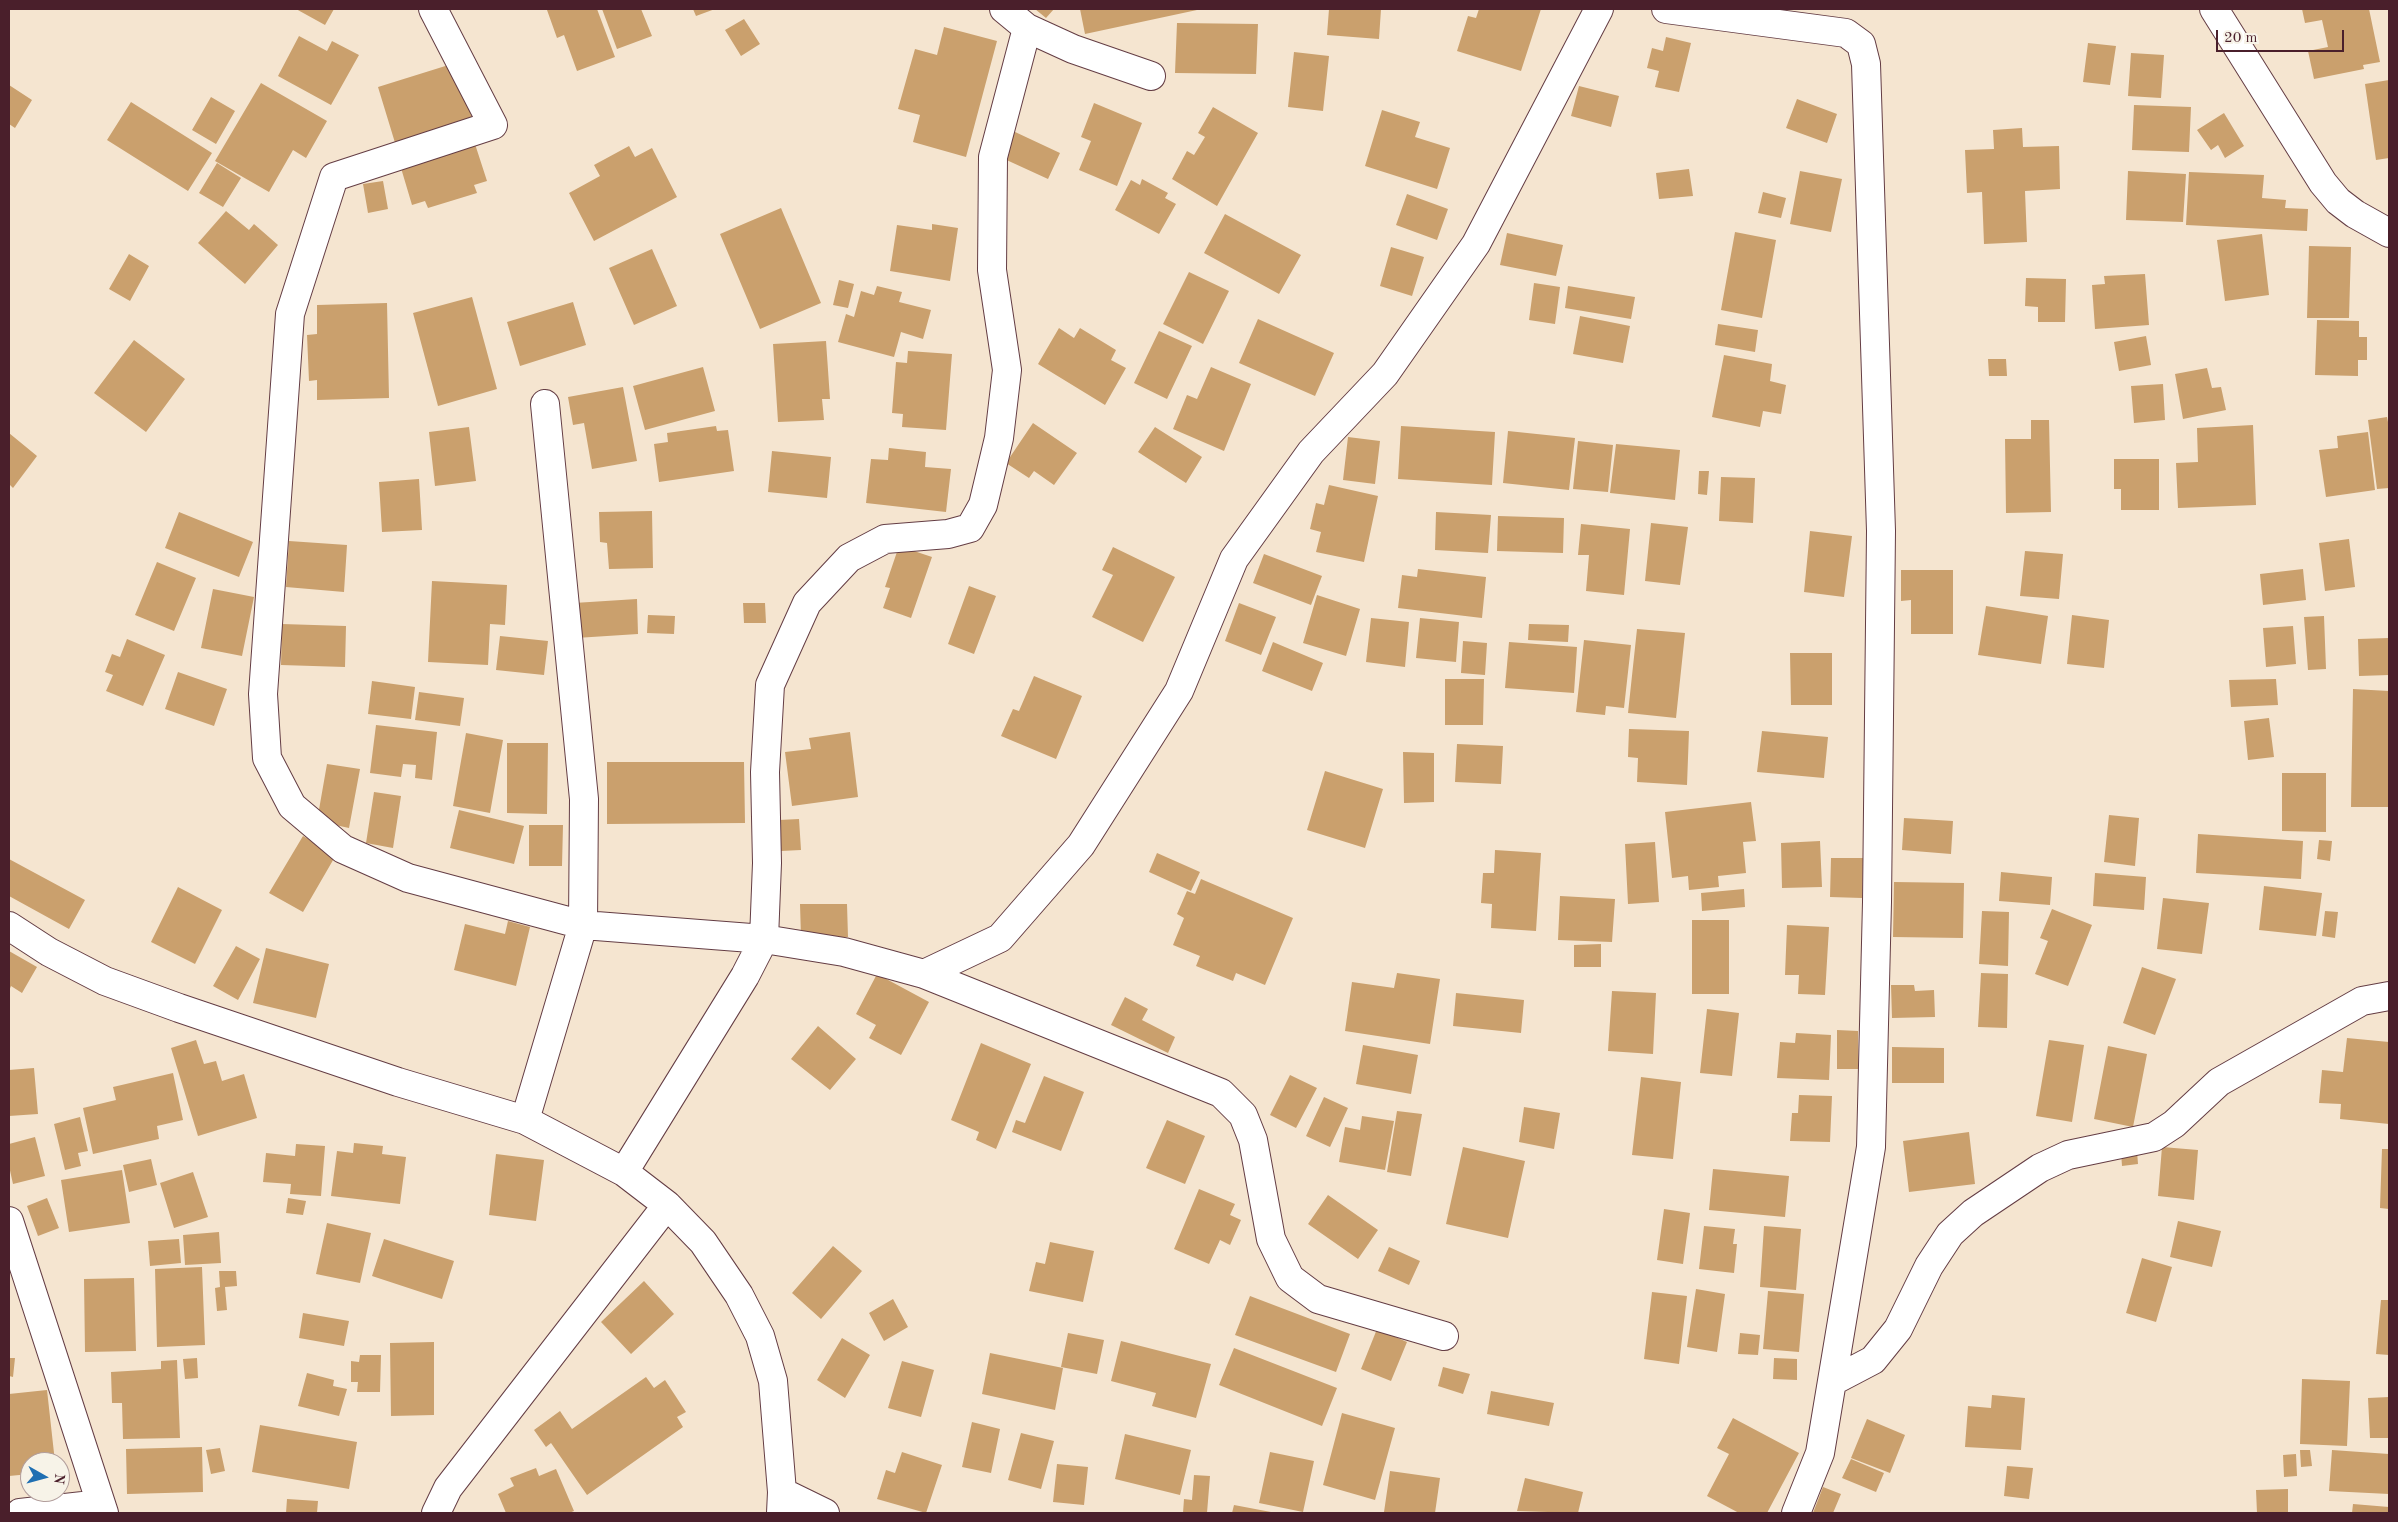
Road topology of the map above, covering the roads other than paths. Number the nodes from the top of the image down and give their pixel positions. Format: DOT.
graph roads {
  1 [pos="433,9"];
  2 [pos="1004,9"];
  3 [pos="1599,9"];
  4 [pos="1666,9"];
  5 [pos="1671,9"];
  6 [pos="2214,9"];
  7 [pos="1027,28"];
  8 [pos="1151,76"];
  9 [pos="2389,233"];
  10 [pos="545,404"];
  11 [pos="583,925"];
  12 [pos="9,926"];
  13 [pos="764,939"];
  14 [pos="924,974"];
  15 [pos="2389,996"];
  16 [pos="524,1120"];
  17 [pos="624,1172"];
  18 [pos="667,1205"];
  19 [pos="9,1221"];
  20 [pos="1444,1336"];
  21 [pos="1833,1381"];
  22 [pos="781,1503"];
  23 [pos="102,1509"];
  24 [pos="20,1513"];
  25 [pos="436,1513"];
  26 [pos="824,1513"];
  27 [pos="1796,1513"];
  1 -- 11 [label="street"];
  2 -- 7 [label="street"];
  3 -- 14 [label="street"];
  4 -- 5 [label="street"];
  5 -- 21 [label="street"];
  6 -- 9 [label="street"];
  7 -- 8 [label="street"];
  7 -- 13 [label="street"];
  10 -- 11 [label="street"];
  11 -- 13 [label="street"];
  11 -- 16 [label="street"];
  12 -- 16 [label="street"];
  13 -- 14 [label="street"];
  13 -- 17 [label="street"];
  14 -- 20 [label="street"];
  15 -- 21 [label="street"];
  16 -- 17 [label="street"];
  17 -- 18 [label="street"];
  18 -- 22 [label="street"];
  18 -- 25 [label="street"];
  19 -- 23 [label="street"];
  21 -- 27 [label="street"];
  22 -- 26 [label="street"];
  23 -- 24 [label="street"];
}
